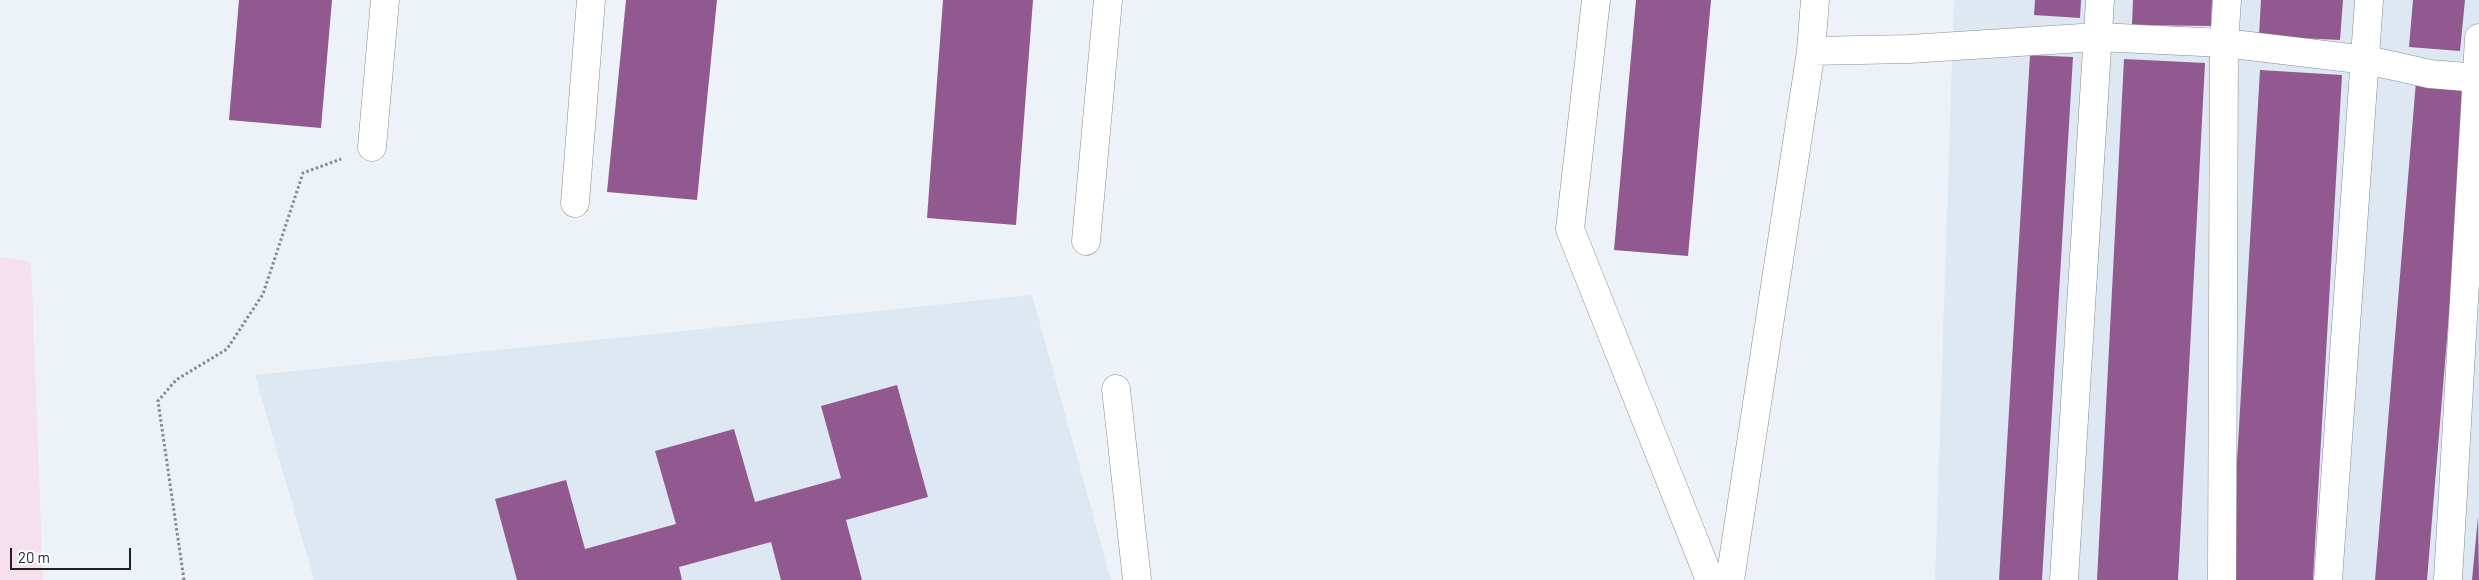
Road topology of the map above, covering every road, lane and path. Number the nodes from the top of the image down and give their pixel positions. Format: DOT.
graph roads {
  1 [pos="385,0"];
  2 [pos="591,0"];
  3 [pos="1108,0"];
  4 [pos="1596,0"];
  5 [pos="1815,0"];
  6 [pos="2100,0"];
  7 [pos="2228,0"];
  8 [pos="2369,0"];
  9 [pos="2098,37"];
  10 [pos="2479,38"];
  11 [pos="2224,43"];
  12 [pos="1811,51"];
  13 [pos="2366,60"];
  14 [pos="2478,78"];
  15 [pos="372,147"];
  16 [pos="575,203"];
  17 [pos="1086,241"];
  18 [pos="1116,389"];
  19 [pos="184,580"];
  20 [pos="1138,580"];
  21 [pos="1710,580"];
  22 [pos="1730,580"];
  23 [pos="2064,580"];
  24 [pos="2222,580"];
  25 [pos="2328,580"];
  26 [pos="2448,580"];
  1 -- 15 [label="street"];
  2 -- 16 [label="street"];
  3 -- 17 [label="street"];
  4 -- 21 [label="street"];
  5 -- 12 [label="street"];
  6 -- 9 [label="street"];
  7 -- 11 [label="street"];
  8 -- 13 [label="street"];
  9 -- 11 [label="street"];
  9 -- 12 [label="street"];
  9 -- 23 [label="street"];
  10 -- 14 [label="street"];
  11 -- 13 [label="street"];
  11 -- 24 [label="street"];
  12 -- 22 [label="street"];
  13 -- 14 [label="street"];
  13 -- 25 [label="street"];
  14 -- 26 [label="street"];
  15 -- 19 [label="path"];
  18 -- 20 [label="street"];
}
